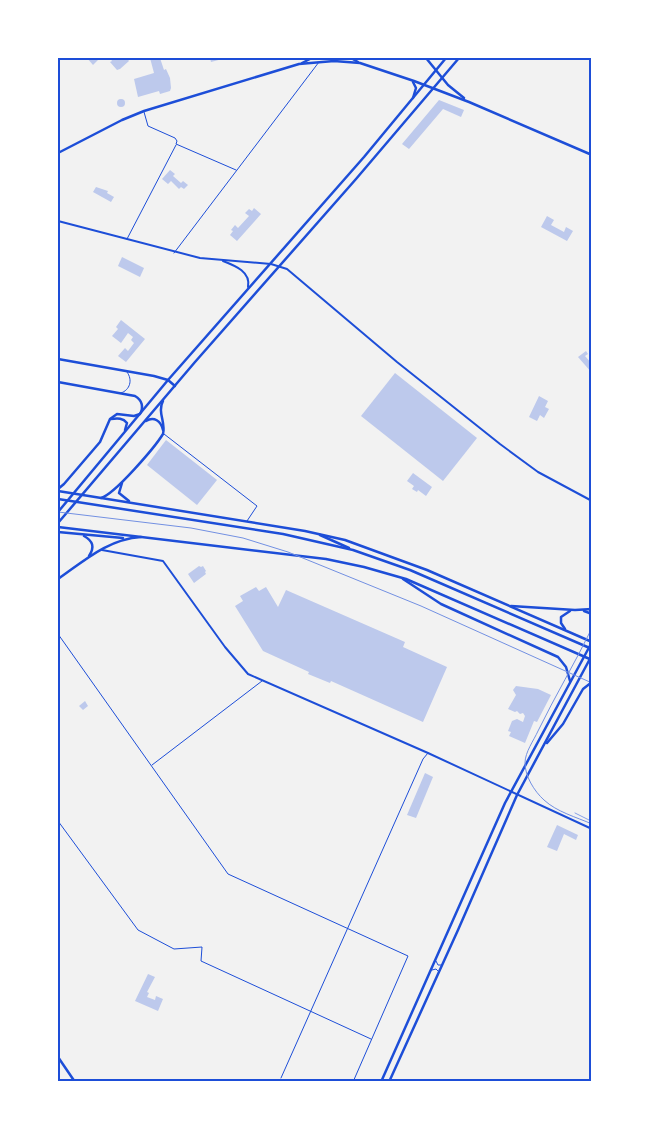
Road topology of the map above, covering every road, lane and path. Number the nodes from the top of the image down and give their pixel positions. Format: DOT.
graph roads {
  1 [pos="312,58"];
  2 [pos="351,58"];
  3 [pos="426,58"];
  4 [pos="446,58"];
  5 [pos="453,58"];
  6 [pos="458,58"];
  7 [pos="320,62"];
  8 [pos="360,63"];
  9 [pos="299,64"];
  10 [pos="436,69"];
  11 [pos="442,77"];
  12 [pos="412,80"];
  13 [pos="424,85"];
  14 [pos="433,88"];
  15 [pos="411,101"];
  16 [pos="469,102"];
  17 [pos="144,112"];
  18 [pos="176,144"];
  19 [pos="58,153"];
  20 [pos="592,155"];
  21 [pos="236,170"];
  22 [pos="58,221"];
  23 [pos="126,240"];
  24 [pos="174,252"];
  25 [pos="221,260"];
  26 [pos="271,264"];
  27 [pos="280,266"];
  28 [pos="247,292"];
  29 [pos="58,359"];
  30 [pos="125,370"];
  31 [pos="168,380"];
  32 [pos="58,382"];
  33 [pos="175,386"];
  34 [pos="121,393"];
  35 [pos="165,397"];
  36 [pos="140,414"];
  37 [pos="110,419"];
  38 [pos="145,422"];
  39 [pos="164,433"];
  40 [pos="124,434"];
  41 [pos="123,481"];
  42 [pos="64,484"];
  43 [pos="58,490"];
  44 [pos="66,492"];
  45 [pos="98,498"];
  46 [pos="58,499"];
  47 [pos="592,501"];
  48 [pos="130,502"];
  49 [pos="58,512"];
  50 [pos="247,521"];
  51 [pos="58,525"];
  52 [pos="58,532"];
  53 [pos="312,532"];
  54 [pos="83,535"];
  55 [pos="150,537"];
  56 [pos="127,538"];
  57 [pos="100,550"];
  58 [pos="352,550"];
  59 [pos="86,558"];
  60 [pos="390,574"];
  61 [pos="58,579"];
  62 [pos="503,604"];
  63 [pos="592,609"];
  64 [pos="575,610"];
  65 [pos="580,610"];
  66 [pos="592,614"];
  67 [pos="570,632"];
  68 [pos="58,634"];
  69 [pos="592,642"];
  70 [pos="592,649"];
  71 [pos="592,655"];
  72 [pos="592,660"];
  73 [pos="263,681"];
  74 [pos="570,681"];
  75 [pos="592,682"];
  76 [pos="543,747"];
  77 [pos="428,753"];
  78 [pos="531,756"];
  79 [pos="536,760"];
  80 [pos="151,765"];
  81 [pos="511,792"];
  82 [pos="517,795"];
  83 [pos="575,813"];
  84 [pos="58,821"];
  85 [pos="591,821"];
  86 [pos="592,829"];
  87 [pos="348,929"];
  88 [pos="436,960"];
  89 [pos="444,963"];
  90 [pos="431,971"];
  91 [pos="438,974"];
  92 [pos="311,1011"];
  93 [pos="372,1040"];
  94 [pos="58,1057"];
  95 [pos="281,1078"];
  96 [pos="75,1082"];
  97 [pos="353,1082"];
  98 [pos="381,1082"];
  99 [pos="389,1082"];
  1 -- 9 [label="main road"];
  2 -- 8 [label="main road"];
  3 -- 10 [label="main road"];
  4 -- 10 [label="main road"];
  5 -- 6 [label="street"];
  6 -- 11 [label="main road"];
  7 -- 8 [label="main road"];
  7 -- 9 [label="main road"];
  7 -- 21 [label="street"];
  8 -- 12 [label="main road"];
  9 -- 17 [label="main road"];
  10 -- 11 [label="main road"];
  10 -- 13 [label="main road"];
  11 -- 14 [label="main road"];
  11 -- 16 [label="main road"];
  12 -- 13 [label="main road"];
  12 -- 15 [label="main road"];
  13 -- 14 [label="main road"];
  13 -- 15 [label="main road"];
  14 -- 16 [label="main road"];
  14 -- 27 [label="main road"];
  15 -- 26 [label="main road"];
  16 -- 20 [label="main road"];
  17 -- 18 [label="street"];
  17 -- 19 [label="main road"];
  18 -- 21 [label="street"];
  18 -- 23 [label="street"];
  21 -- 24 [label="street"];
  22 -- 23 [label="street"];
  23 -- 24 [label="street"];
  24 -- 25 [label="street"];
  25 -- 26 [label="street"];
  25 -- 28 [label="street"];
  26 -- 27 [label="street"];
  26 -- 28 [label="main road"];
  27 -- 33 [label="main road"];
  27 -- 47 [label="street"];
  28 -- 31 [label="main road"];
  29 -- 30 [label="main road"];
  30 -- 31 [label="main road"];
  30 -- 34 [label="street"];
  31 -- 33 [label="main road"];
  31 -- 36 [label="main road"];
  32 -- 34 [label="main road"];
  33 -- 35 [label="main road"];
  34 -- 36 [label="main road"];
  35 -- 38 [label="main road"];
  35 -- 39 [label="main road"];
  36 -- 37 [label="main road"];
  36 -- 40 [label="main road"];
  37 -- 40 [label="main road"];
  37 -- 42 [label="main road"];
  38 -- 39 [label="main road"];
  38 -- 51 [label="main road"];
  39 -- 41 [label="main road"];
  39 -- 50 [label="street"];
  40 -- 49 [label="main road"];
  41 -- 45 [label="main road"];
  41 -- 48 [label="main road"];
  42 -- 43 [label="main road"];
  42 -- 44 [label="main road"];
  43 -- 44 [label="main road"];
  44 -- 45 [label="main road"];
  45 -- 48 [label="main road"];
  46 -- 58 [label="main road"];
  48 -- 50 [label="main road"];
  50 -- 53 [label="main road"];
  51 -- 55 [label="main road"];
  52 -- 54 [label="main road"];
  53 -- 58 [label="main road"];
  53 -- 62 [label="main road"];
  54 -- 56 [label="main road"];
  54 -- 59 [label="main road"];
  55 -- 56 [label="main road"];
  55 -- 60 [label="main road"];
  56 -- 57 [label="main road"];
  57 -- 59 [label="main road"];
  57 -- 73 [label="street"];
  58 -- 70 [label="main road"];
  59 -- 61 [label="main road"];
  60 -- 72 [label="main road"];
  60 -- 74 [label="main road"];
  62 -- 64 [label="main road"];
  62 -- 67 [label="main road"];
  63 -- 65 [label="main road"];
  64 -- 65 [label="main road"];
  64 -- 67 [label="main road"];
  65 -- 66 [label="main road"];
  67 -- 69 [label="main road"];
  68 -- 80 [label="street"];
  69 -- 74 [label="main road"];
  71 -- 76 [label="main road"];
  73 -- 77 [label="street"];
  73 -- 80 [label="street"];
  74 -- 78 [label="main road"];
  75 -- 76 [label="main road"];
  76 -- 79 [label="main road"];
  77 -- 81 [label="street"];
  77 -- 87 [label="street"];
  78 -- 79 [label="main road"];
  78 -- 81 [label="main road"];
  79 -- 82 [label="main road"];
  80 -- 87 [label="street"];
  81 -- 82 [label="street"];
  81 -- 88 [label="main road"];
  82 -- 86 [label="street"];
  82 -- 89 [label="main road"];
  83 -- 85 [label="path"];
  84 -- 92 [label="street"];
  87 -- 92 [label="street"];
  87 -- 93 [label="street"];
  88 -- 89 [label="street"];
  88 -- 90 [label="main road"];
  89 -- 91 [label="main road"];
  90 -- 91 [label="street"];
  90 -- 98 [label="main road"];
  91 -- 99 [label="main road"];
  92 -- 93 [label="street"];
  92 -- 95 [label="street"];
  93 -- 97 [label="street"];
  94 -- 96 [label="main road"];
}
